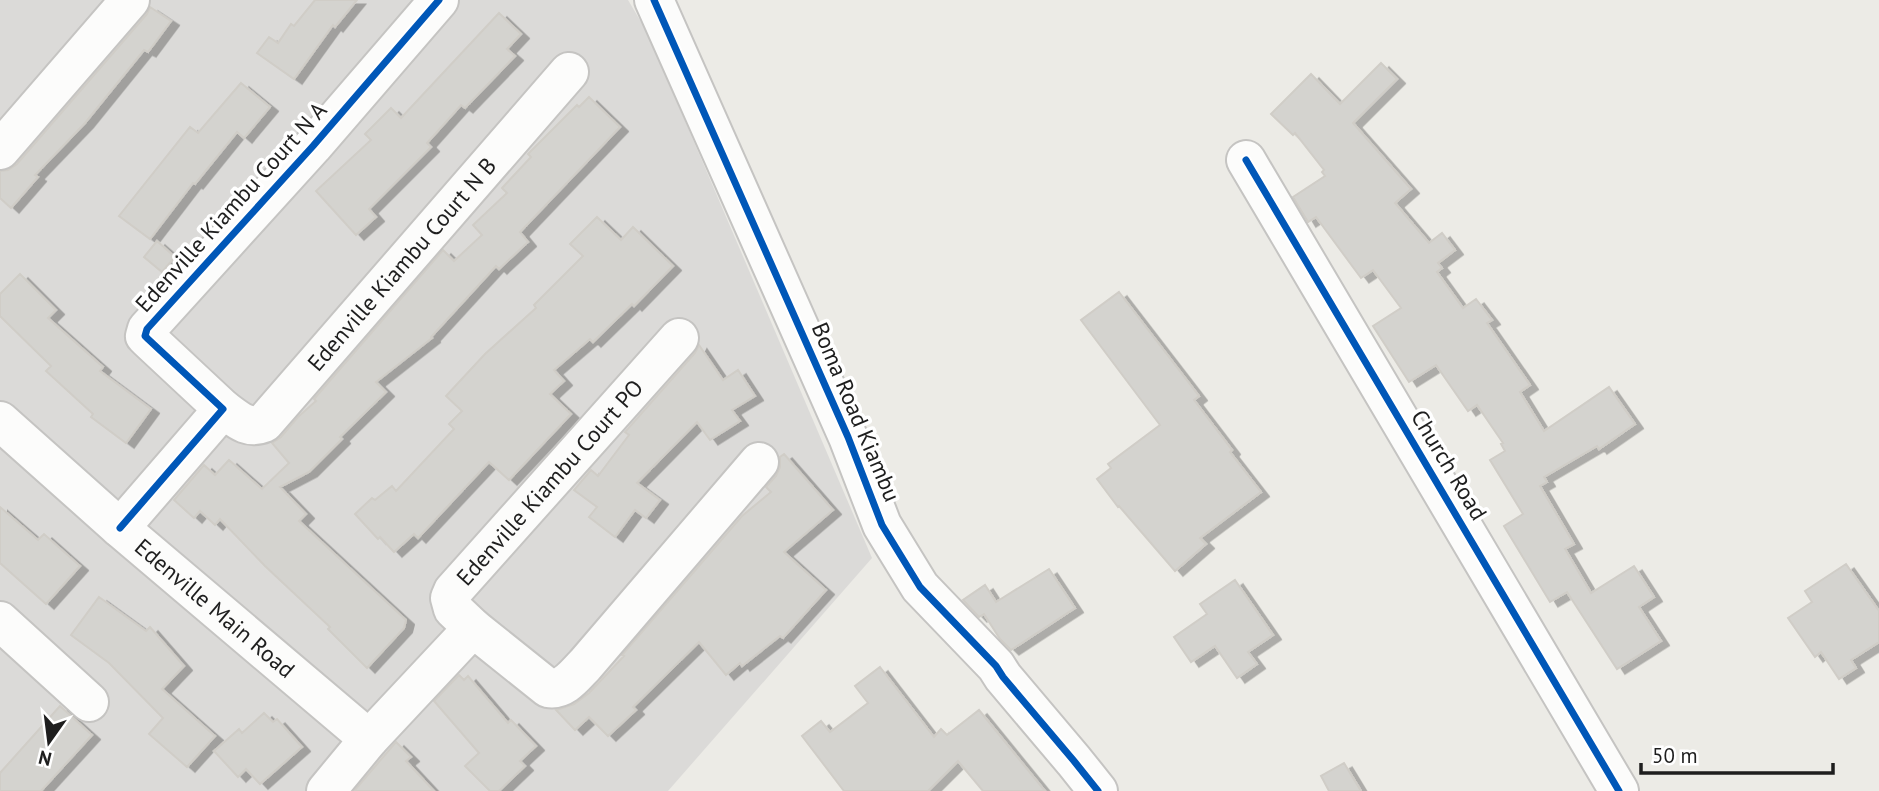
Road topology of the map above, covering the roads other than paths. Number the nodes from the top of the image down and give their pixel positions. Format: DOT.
graph roads {
  1 [pos="130,0"];
  2 [pos="439,0"];
  3 [pos="654,0"];
  4 [pos="569,72"];
  5 [pos="0,150"];
  6 [pos="1246,160"];
  7 [pos="678,338"];
  8 [pos="223,409"];
  9 [pos="0,421"];
  10 [pos="759,462"];
  11 [pos="120,528"];
  12 [pos="0,621"];
  13 [pos="473,628"];
  14 [pos="89,702"];
  15 [pos="369,739"];
  16 [pos="326,791"];
  17 [pos="1098,791"];
  18 [pos="1619,791"];
  1 -- 5 [label="street"];
  2 -- 8 [label="street, Edenville Kiambu Court N A"];
  3 -- 17 [label="street, Boma Road Kiambu"];
  4 -- 8 [label="street, Edenville Kiambu Court N B"];
  6 -- 18 [label="street, Church Road"];
  7 -- 13 [label="street, Edenville Kiambu Court PO"];
  8 -- 11 [label="street"];
  9 -- 11 [label="street, Edenville Main Road"];
  10 -- 13 [label="street, Edenville Kiambu Court PO"];
  11 -- 15 [label="street, Edenville Main Road"];
  12 -- 14 [label="street"];
  13 -- 15 [label="street"];
  15 -- 16 [label="street"];
}
